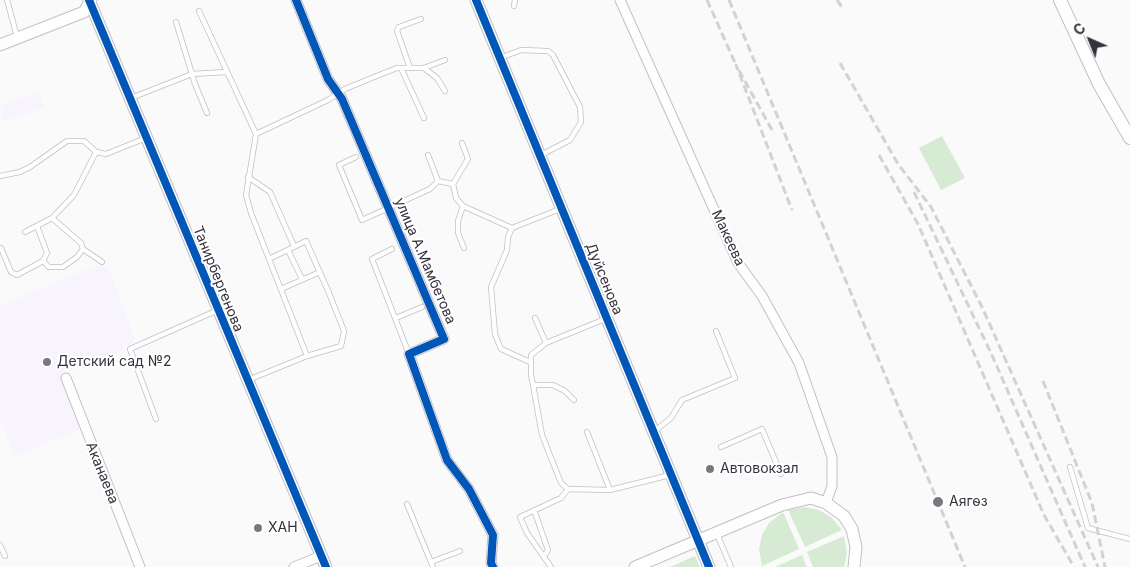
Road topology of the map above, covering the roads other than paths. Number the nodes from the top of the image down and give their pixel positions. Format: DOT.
graph roads {
  1 [pos="7,0"];
  2 [pos="296,0"];
  3 [pos="476,0"];
  4 [pos="515,0"];
  5 [pos="620,0"];
  6 [pos="1060,0"];
  7 [pos="90,1"];
  8 [pos="514,6"];
  9 [pos="199,11"];
  10 [pos="421,18"];
  11 [pos="176,22"];
  12 [pos="18,39"];
  13 [pos="0,45"];
  14 [pos="500,58"];
  15 [pos="445,60"];
  16 [pos="401,68"];
  17 [pos="410,68"];
  18 [pos="424,68"];
  19 [pos="226,72"];
  20 [pos="192,74"];
  21 [pos="445,91"];
  22 [pos="337,94"];
  23 [pos="130,98"];
  24 [pos="207,113"];
  25 [pos="424,118"];
  26 [pos="256,134"];
  27 [pos="146,138"];
  28 [pos="1130,138"];
  29 [pos="462,143"];
  30 [pos="96,152"];
  31 [pos="428,155"];
  32 [pos="540,156"];
  33 [pos="356,157"];
  34 [pos="0,176"];
  35 [pos="248,177"];
  36 [pos="438,182"];
  37 [pos="453,184"];
  38 [pos="463,206"];
  39 [pos="390,208"];
  40 [pos="562,209"];
  41 [pos="52,218"];
  42 [pos="37,226"];
  43 [pos="512,228"];
  44 [pos="25,232"];
  45 [pos="294,246"];
  46 [pos="2,248"];
  47 [pos="464,248"];
  48 [pos="83,249"];
  49 [pos="392,249"];
  50 [pos="288,250"];
  51 [pos="269,260"];
  52 [pos="43,261"];
  53 [pos="102,262"];
  54 [pos="320,272"];
  55 [pos="302,279"];
  56 [pos="281,289"];
  57 [pos="422,307"];
  58 [pos="218,310"];
  59 [pos="396,318"];
  60 [pos="535,318"];
  61 [pos="607,319"];
  62 [pos="716,331"];
  63 [pos="546,343"];
  64 [pos="408,354"];
  65 [pos="307,356"];
  66 [pos="530,362"];
  67 [pos="66,378"];
  68 [pos="246,380"];
  69 [pos="533,385"];
  70 [pos="574,400"];
  71 [pos="156,419"];
  72 [pos="587,432"];
  73 [pos="654,432"];
  74 [pos="721,447"];
  75 [pos="1070,467"];
  76 [pos="671,474"];
  77 [pos="781,474"];
  78 [pos="568,490"];
  79 [pos="610,490"];
  80 [pos="826,502"];
  81 [pos="407,504"];
  82 [pos="534,510"];
  83 [pos="716,532"];
  84 [pos="1130,539"];
  85 [pos="698,540"];
  86 [pos="0,545"];
  87 [pos="460,551"];
  88 [pos="545,555"];
  89 [pos="5,556"];
  90 [pos="324,562"];
  91 [pos="432,565"];
  92 [pos="856,566"];
  93 [pos="140,567"];
  94 [pos="294,567"];
  95 [pos="493,567"];
  96 [pos="552,567"];
  97 [pos="635,567"];
  98 [pos="709,567"];
  99 [pos="731,567"];
  1 -- 12 [label="lane"];
  2 -- 22 [label="street, улица А.Мамбетова"];
  3 -- 14 [label="street, Дуйсенова"];
  4 -- 8 [label="lane"];
  5 -- 80 [label="street, Макеева"];
  6 -- 28 [label="main road"];
  7 -- 12 [label="street"];
  7 -- 23 [label="street, Танирбергенова"];
  9 -- 19 [label="lane"];
  10 -- 17 [label="lane"];
  11 -- 20 [label="lane"];
  12 -- 13 [label="street"];
  14 -- 32 [label="street, Дуйсенова"];
  14 -- 32 [label="lane"];
  15 -- 18 [label="lane"];
  16 -- 17 [label="lane"];
  16 -- 22 [label="lane"];
  16 -- 25 [label="lane"];
  17 -- 18 [label="lane"];
  18 -- 21 [label="lane"];
  19 -- 20 [label="lane"];
  19 -- 26 [label="lane"];
  20 -- 23 [label="lane"];
  20 -- 24 [label="lane"];
  22 -- 26 [label="lane"];
  22 -- 39 [label="street, улица А.Мамбетова"];
  23 -- 27 [label="street, Танирбергенова"];
  26 -- 35 [label="lane"];
  27 -- 30 [label="lane"];
  27 -- 58 [label="street, Танирбергенова"];
  29 -- 37 [label="lane"];
  30 -- 34 [label="lane"];
  30 -- 41 [label="lane"];
  31 -- 36 [label="lane"];
  32 -- 40 [label="street, Дуйсенова"];
  33 -- 39 [label="lane"];
  35 -- 45 [label="lane"];
  35 -- 51 [label="lane"];
  36 -- 37 [label="lane"];
  36 -- 39 [label="lane"];
  37 -- 38 [label="lane"];
  38 -- 43 [label="lane"];
  38 -- 47 [label="lane"];
  39 -- 64 [label="street, улица А.Мамбетова"];
  40 -- 43 [label="lane"];
  40 -- 61 [label="street, Дуйсенова"];
  41 -- 42 [label="lane"];
  41 -- 48 [label="lane"];
  42 -- 44 [label="lane"];
  42 -- 52 [label="lane"];
  43 -- 66 [label="lane"];
  45 -- 50 [label="lane"];
  45 -- 54 [label="lane"];
  46 -- 52 [label="lane"];
  48 -- 52 [label="lane"];
  48 -- 53 [label="lane"];
  49 -- 59 [label="lane"];
  50 -- 51 [label="lane"];
  50 -- 55 [label="lane"];
  51 -- 56 [label="lane"];
  54 -- 55 [label="lane"];
  54 -- 65 [label="lane"];
  55 -- 56 [label="lane"];
  56 -- 65 [label="lane"];
  57 -- 59 [label="lane"];
  58 -- 68 [label="street, Танирбергенова"];
  58 -- 71 [label="lane"];
  59 -- 64 [label="lane"];
  60 -- 63 [label="lane"];
  61 -- 63 [label="lane"];
  61 -- 73 [label="street, Дуйсенова"];
  62 -- 73 [label="lane"];
  63 -- 66 [label="lane"];
  64 -- 95 [label="street"];
  65 -- 68 [label="lane"];
  66 -- 69 [label="lane"];
  67 -- 93 [label="street, Аканаева"];
  68 -- 90 [label="street, Танирбергенова"];
  69 -- 70 [label="lane"];
  69 -- 78 [label="lane"];
  72 -- 79 [label="lane"];
  73 -- 76 [label="street, Дуйсенова"];
  74 -- 77 [label="lane"];
  75 -- 84 [label="lane"];
  76 -- 79 [label="lane"];
  76 -- 85 [label="street, Дуйсенова"];
  78 -- 79 [label="lane"];
  78 -- 82 [label="lane"];
  80 -- 83 [label="street"];
  80 -- 92 [label="street"];
  81 -- 91 [label="lane"];
  82 -- 88 [label="lane"];
  82 -- 88 [label="lane"];
  83 -- 85 [label="street"];
  83 -- 99 [label="lane"];
  85 -- 97 [label="street"];
  85 -- 98 [label="street, Дуйсенова"];
  86 -- 89 [label="lane"];
  87 -- 91 [label="lane"];
  88 -- 96 [label="lane"];
  90 -- 94 [label="street"];
}
